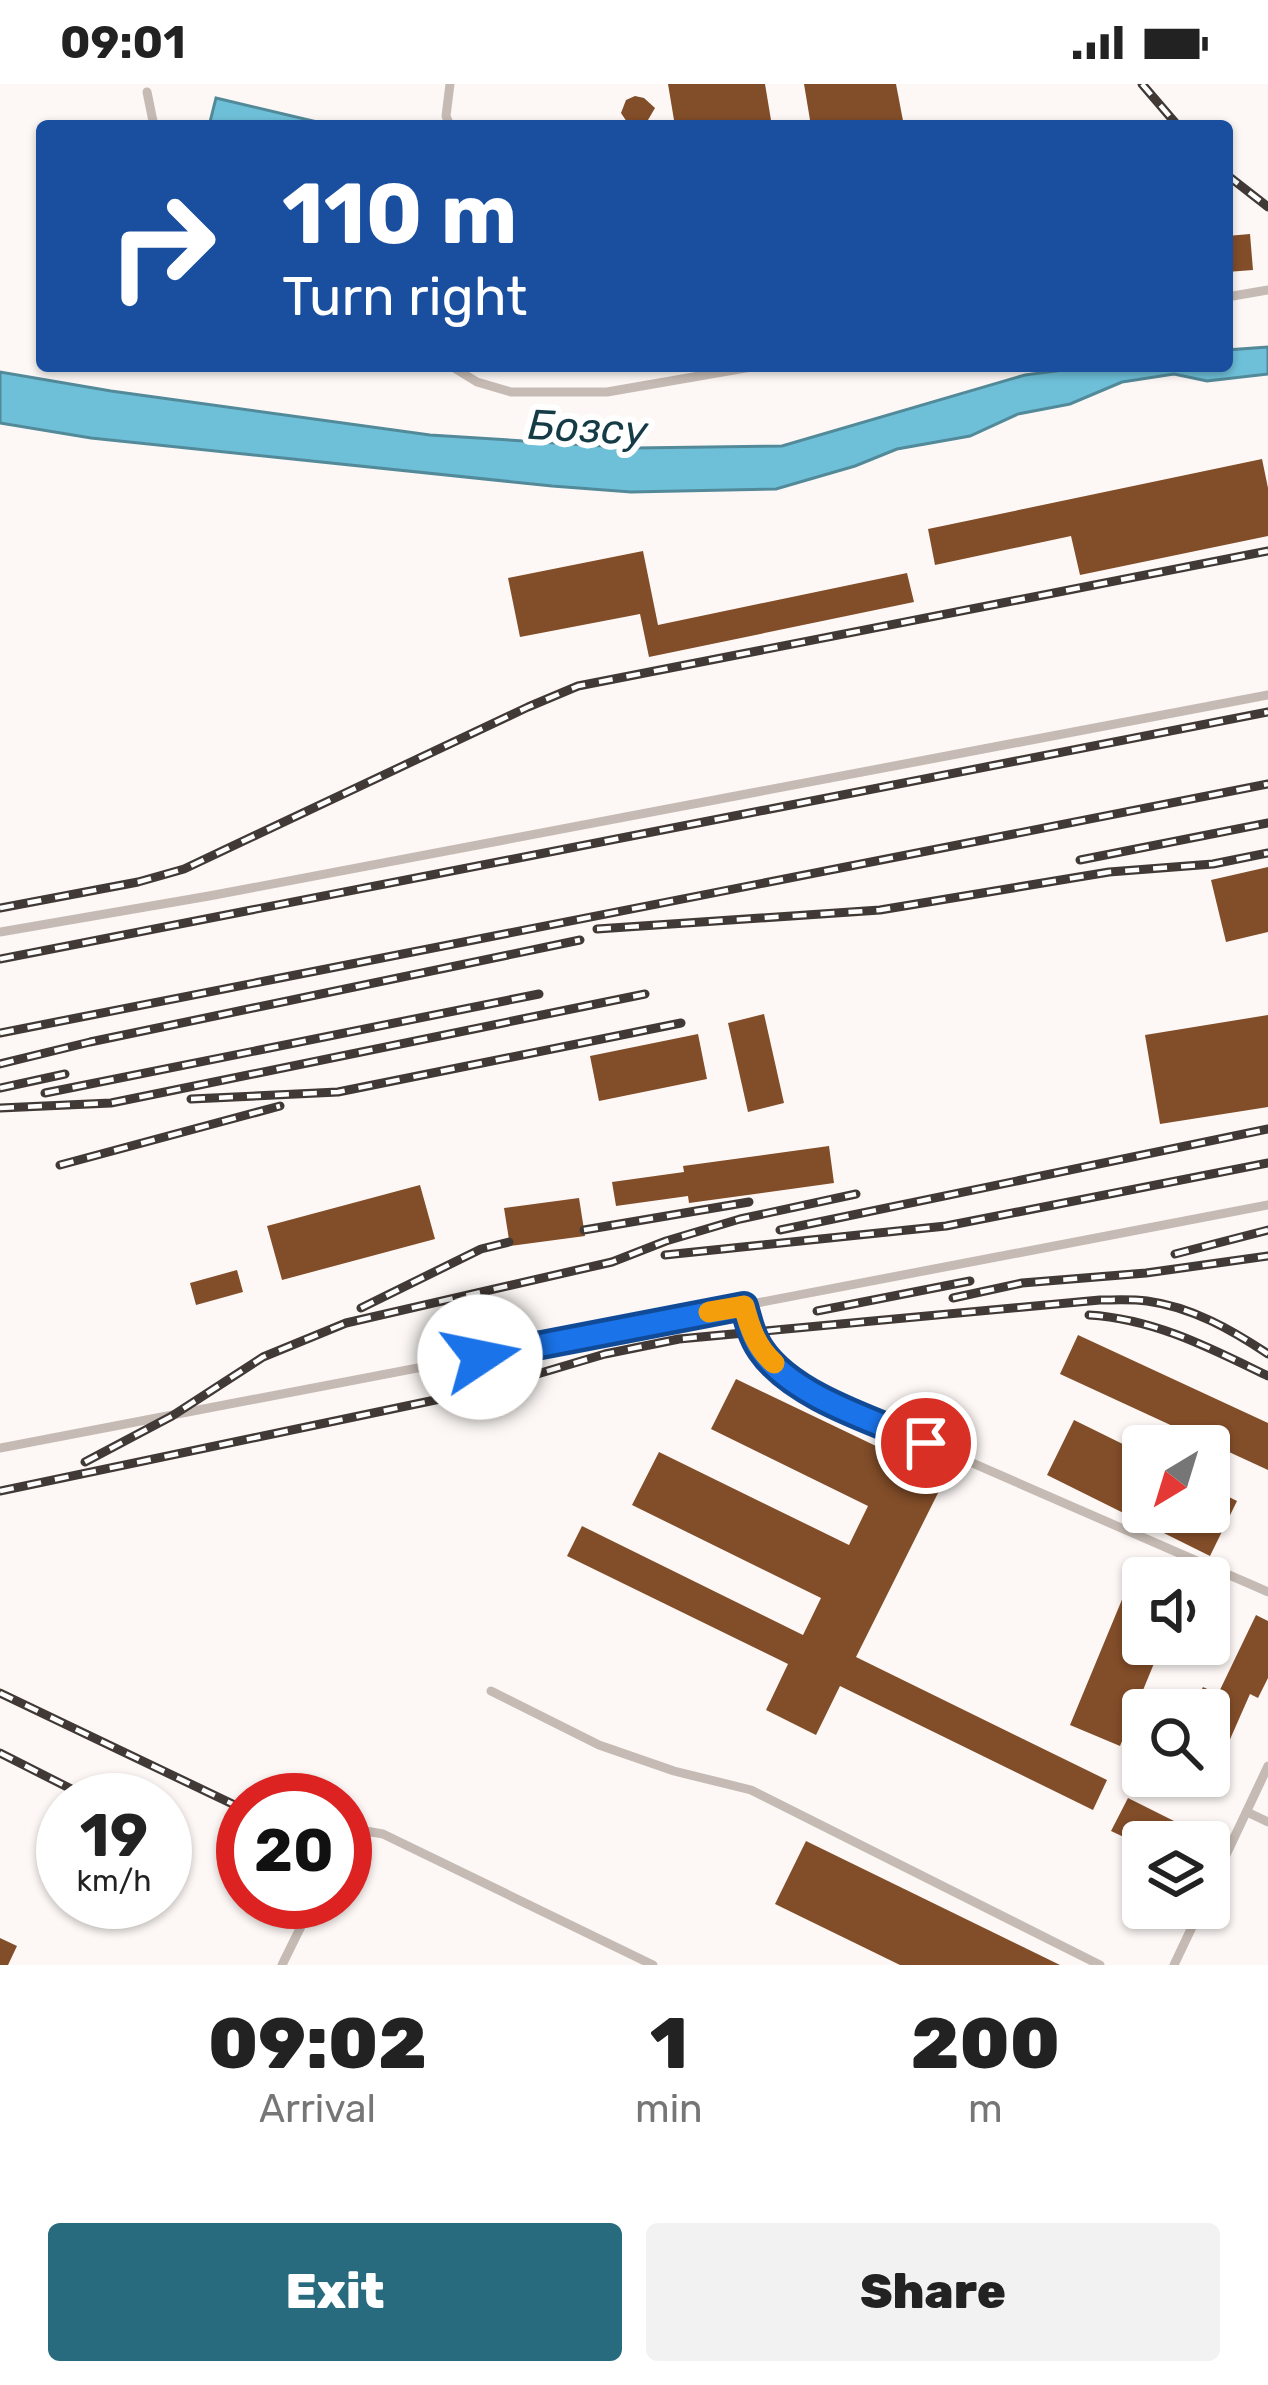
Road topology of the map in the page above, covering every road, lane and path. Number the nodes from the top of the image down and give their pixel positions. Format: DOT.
graph roads {
  1 [pos="450,84"];
  2 [pos="147,92"];
  3 [pos="153,120"];
  4 [pos="448,120"];
  5 [pos="1268,290"];
  6 [pos="1233,296"];
  7 [pos="461,372"];
  8 [pos="723,372"];
  9 [pos="1268,695"];
  10 [pos="0,932"];
  11 [pos="1268,1204"];
  12 [pos="744,1306"];
  13 [pos="0,1448"];
  14 [pos="1268,1592"];
  15 [pos="491,1691"];
  16 [pos="1268,1766"];
  17 [pos="1246,1812"];
  18 [pos="1268,1822"];
  19 [pos="372,1832"];
  20 [pos="1230,1846"];
  21 [pos="300,1929"];
  22 [pos="1191,1929"];
  23 [pos="282,1965"];
  24 [pos="653,1965"];
  25 [pos="1100,1965"];
  26 [pos="1174,1965"];
  1 -- 4 [label="lane"];
  2 -- 3 [label="lane"];
  5 -- 6 [label="lane"];
  7 -- 8 [label="lane"];
  9 -- 10 [label="lane"];
  11 -- 12 [label="lane"];
  12 -- 13 [label="lane"];
  12 -- 14 [label="lane"];
  15 -- 25 [label="lane"];
  16 -- 17 [label="lane"];
  17 -- 18 [label="lane"];
  17 -- 20 [label="lane"];
  19 -- 24 [label="lane"];
  21 -- 23 [label="lane"];
  22 -- 26 [label="lane"];
}
